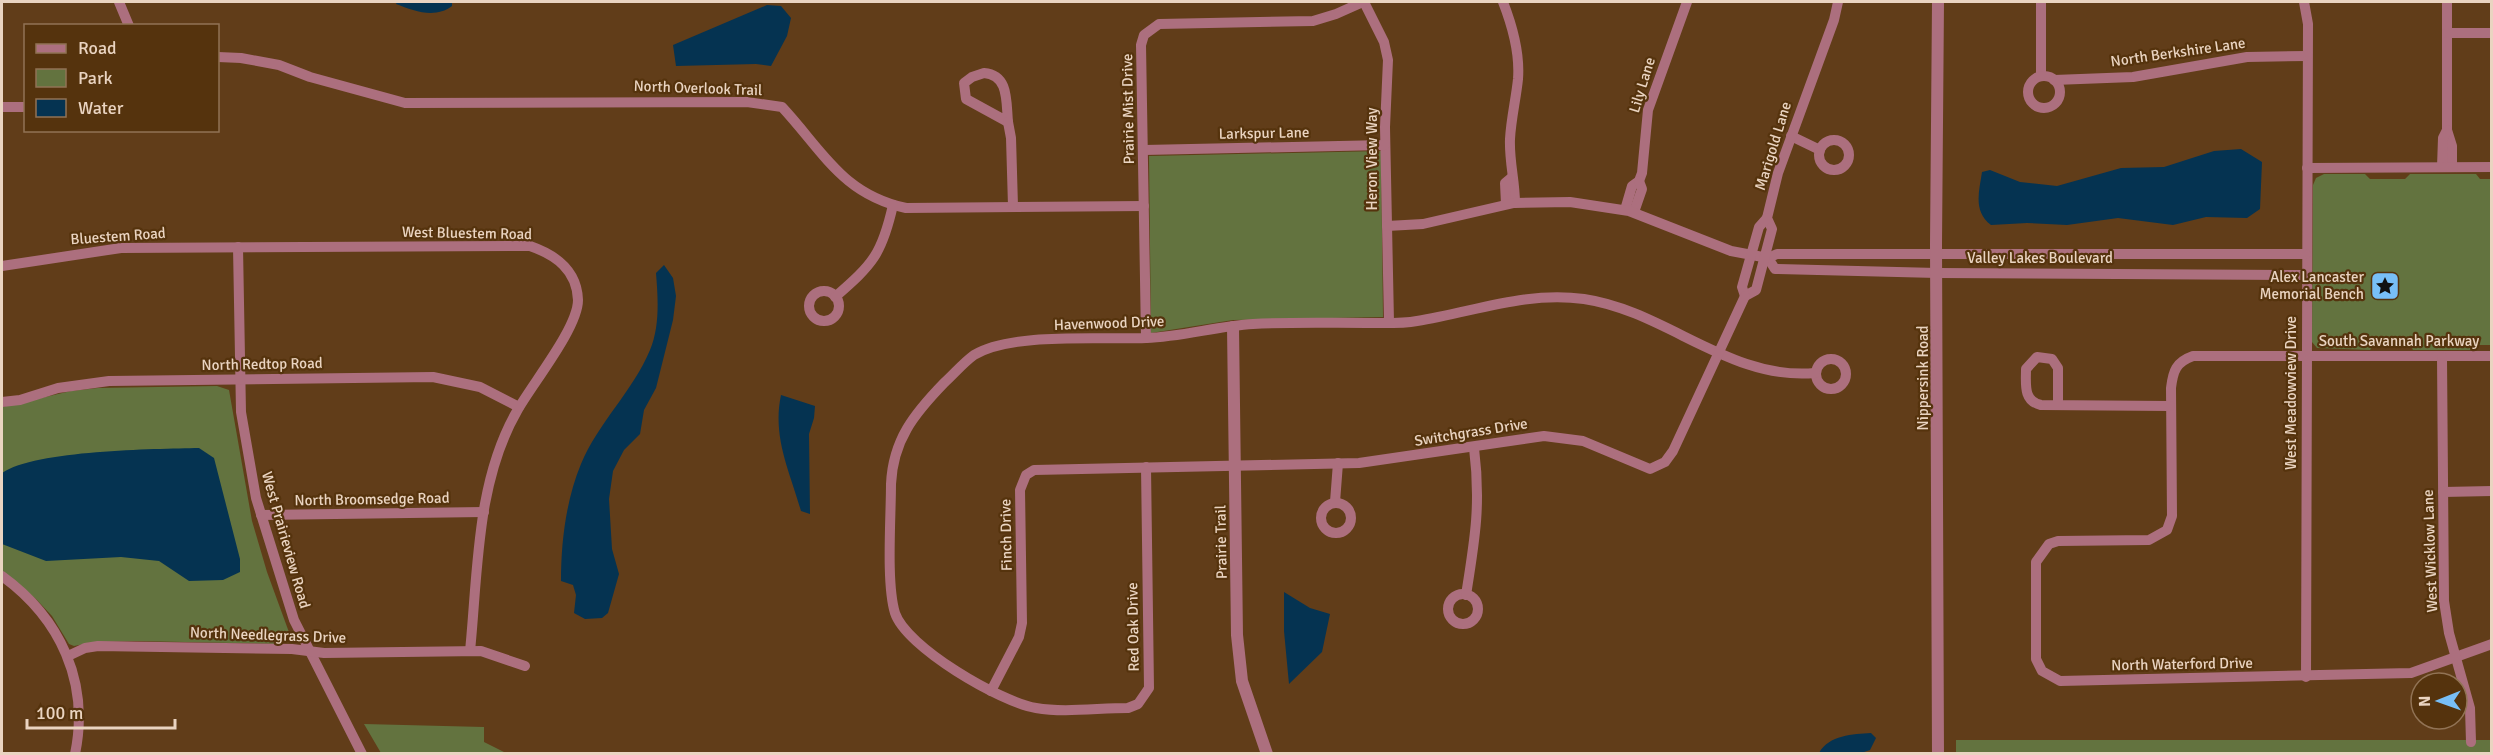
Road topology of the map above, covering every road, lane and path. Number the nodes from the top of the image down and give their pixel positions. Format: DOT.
graph roads {
  1 [pos="119,2"];
  2 [pos="1363,2"];
  3 [pos="1503,2"];
  4 [pos="1687,2"];
  5 [pos="1838,2"];
  6 [pos="1938,2"];
  7 [pos="2040,2"];
  8 [pos="2304,2"];
  9 [pos="2447,2"];
  10 [pos="128,24"];
  11 [pos="2447,33"];
  12 [pos="2492,33"];
  13 [pos="2307,56"];
  14 [pos="219,57"];
  15 [pos="2041,76"];
  16 [pos="2054,80"];
  17 [pos="2,107"];
  18 [pos="24,107"];
  19 [pos="1008,122"];
  20 [pos="1791,136"];
  21 [pos="1385,146"];
  22 [pos="1144,150"];
  23 [pos="1820,150"];
  24 [pos="2447,167"];
  25 [pos="2492,167"];
  26 [pos="2307,168"];
  27 [pos="1511,204"];
  28 [pos="893,205"];
  29 [pos="1013,206"];
  30 [pos="1144,206"];
  31 [pos="1630,211"];
  32 [pos="1767,218"];
  33 [pos="1387,226"];
  34 [pos="238,247"];
  35 [pos="1936,254"];
  36 [pos="1751,255"];
  37 [pos="2306,255"];
  38 [pos="1770,257"];
  39 [pos="2,266"];
  40 [pos="1937,273"];
  41 [pos="2306,275"];
  42 [pos="1745,296"];
  43 [pos="835,297"];
  44 [pos="1389,322"];
  45 [pos="1233,327"];
  46 [pos="1146,338"];
  47 [pos="1718,352"];
  48 [pos="2306,356"];
  49 [pos="2492,356"];
  50 [pos="2442,357"];
  51 [pos="1815,373"];
  52 [pos="240,379"];
  53 [pos="2,402"];
  54 [pos="2052,405"];
  55 [pos="2170,406"];
  56 [pos="519,407"];
  57 [pos="1474,448"];
  58 [pos="1338,463"];
  59 [pos="1235,465"];
  60 [pos="1146,467"];
  61 [pos="2443,492"];
  62 [pos="2492,492"];
  63 [pos="1335,502"];
  64 [pos="484,512"];
  65 [pos="261,515"];
  66 [pos="2,576"];
  67 [pos="1466,595"];
  68 [pos="2492,644"];
  69 [pos="306,650"];
  70 [pos="470,651"];
  71 [pos="68,656"];
  72 [pos="2456,658"];
  73 [pos="525,666"];
  74 [pos="2306,677"];
  75 [pos="991,691"];
  76 [pos="2471,742"];
  77 [pos="75,753"];
  78 [pos="362,753"];
  79 [pos="1267,753"];
  80 [pos="1938,753"];
  1 -- 10 [label="street"];
  2 -- 21 [label="street, Heron View Way"];
  2 -- 22 [label="street, Prairie Mist Drive"];
  3 -- 27 [label="street"];
  4 -- 31 [label="street, Lily Lane"];
  5 -- 20 [label="street, Marigold Lane"];
  6 -- 35 [label="street, Nippersink Road"];
  7 -- 15 [label="street"];
  8 -- 13 [label="street, West Meadowview Drive"];
  9 -- 11 [label="street"];
  11 -- 12 [label="street"];
  11 -- 24 [label="street"];
  13 -- 16 [label="street, North Berkshire Lane"];
  13 -- 26 [label="street, West Meadowview Drive"];
  14 -- 28 [label="street, North Overlook Trail"];
  15 -- 16 [label="street"];
  15 -- 16 [label="street"];
  17 -- 18 [label="street"];
  19 -- 19 [label="street"];
  19 -- 29 [label="street"];
  20 -- 23 [label="street"];
  20 -- 32 [label="street, Marigold Lane"];
  21 -- 22 [label="street, Larkspur Lane"];
  21 -- 33 [label="street, Heron View Way"];
  22 -- 30 [label="street, Prairie Mist Drive"];
  24 -- 25 [label="street"];
  24 -- 26 [label="street"];
  26 -- 37 [label="street, West Meadowview Drive"];
  27 -- 31 [label="street, Valley Lakes Boulevard"];
  27 -- 33 [label="street, Valley Lakes Boulevard"];
  28 -- 29 [label="street, North Overlook Trail"];
  28 -- 43 [label="street"];
  29 -- 30 [label="street, North Overlook Trail"];
  30 -- 46 [label="street, Prairie Mist Drive"];
  31 -- 36 [label="street, Valley Lakes Boulevard"];
  32 -- 36 [label="street"];
  32 -- 38 [label="street, Marigold Lane"];
  33 -- 44 [label="street, Heron View Way"];
  34 -- 39 [label="street, Bluestem Road"];
  34 -- 52 [label="street, West Prairieview Road"];
  34 -- 56 [label="street, West Bluestem Road"];
  35 -- 37 [label="street, Valley Lakes Boulevard"];
  35 -- 38 [label="street, Valley Lakes Boulevard"];
  35 -- 40 [label="street, Nippersink Road"];
  36 -- 38 [label="street, Valley Lakes Boulevard"];
  36 -- 42 [label="street"];
  37 -- 41 [label="street, West Meadowview Drive"];
  38 -- 40 [label="street, Valley Lakes Boulevard"];
  38 -- 42 [label="street, Marigold Lane"];
  40 -- 41 [label="street, Valley Lakes Boulevard"];
  40 -- 80 [label="street, Nippersink Road"];
  41 -- 48 [label="street, West Meadowview Drive"];
  42 -- 47 [label="street, Switchgrass Drive"];
  44 -- 45 [label="street, Havenwood Drive"];
  44 -- 47 [label="street, Havenwood Drive"];
  45 -- 46 [label="street, Havenwood Drive"];
  45 -- 59 [label="street, Prairie Trail"];
  46 -- 75 [label="street, Havenwood Drive"];
  47 -- 51 [label="street, Havenwood Drive"];
  47 -- 57 [label="street, Switchgrass Drive"];
  48 -- 50 [label="street, South Savannah Parkway"];
  48 -- 55 [label="street, South Savannah Parkway"];
  48 -- 74 [label="street, West Meadowview Drive"];
  49 -- 50 [label="street, South Savannah Parkway"];
  50 -- 61 [label="street, West Wicklow Lane"];
  52 -- 53 [label="street, North Redtop Road"];
  52 -- 56 [label="street, North Redtop Road"];
  52 -- 65 [label="street, West Prairieview Road"];
  54 -- 55 [label="street"];
  55 -- 74 [label="street, North Waterford Drive"];
  56 -- 64 [label="street, West Bluestem Road"];
  57 -- 58 [label="street, Switchgrass Drive"];
  57 -- 67 [label="street"];
  58 -- 59 [label="street, Switchgrass Drive"];
  58 -- 63 [label="street"];
  59 -- 60 [label="street, Finch Drive"];
  59 -- 79 [label="street, Prairie Trail"];
  60 -- 75 [label="street, Finch Drive"];
  60 -- 75 [label="street, Red Oak Drive"];
  61 -- 62 [label="street"];
  61 -- 72 [label="street, West Wicklow Lane"];
  64 -- 65 [label="street, North Broomsedge Road"];
  64 -- 70 [label="street, West Bluestem Road"];
  65 -- 69 [label="street, West Prairieview Road"];
  66 -- 71 [label="street"];
  68 -- 72 [label="street, North Waterford Drive"];
  69 -- 70 [label="street, North Needlegrass Drive"];
  69 -- 71 [label="street, North Needlegrass Drive"];
  69 -- 78 [label="street, West Prairieview Road"];
  70 -- 73 [label="street, North Needlegrass Drive"];
  71 -- 77 [label="street"];
  72 -- 74 [label="street, North Waterford Drive"];
  72 -- 76 [label="street, West Wicklow Lane"];
}
